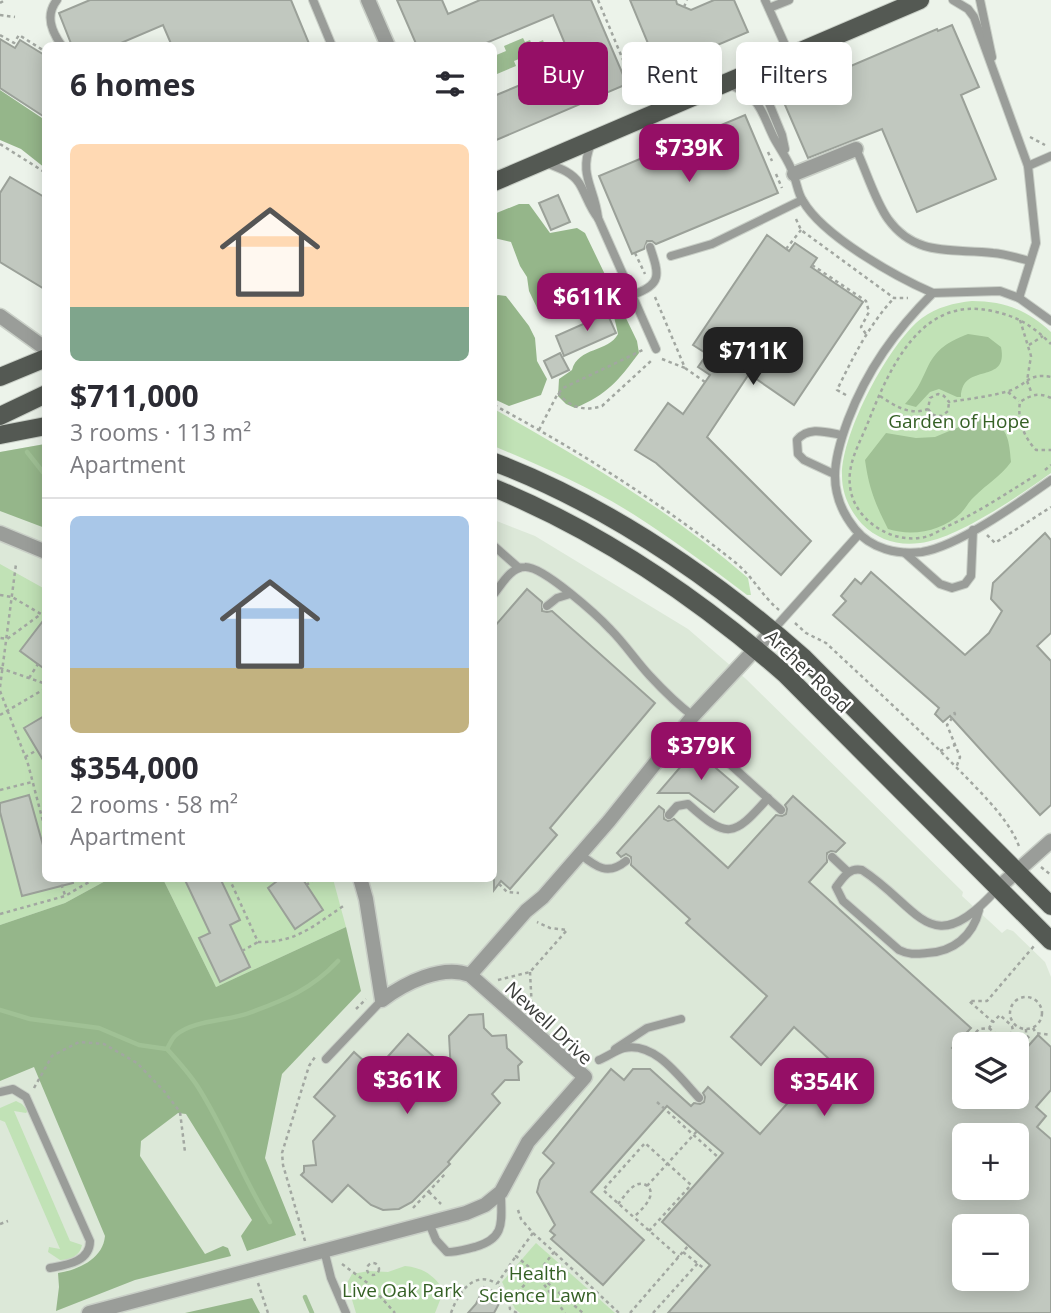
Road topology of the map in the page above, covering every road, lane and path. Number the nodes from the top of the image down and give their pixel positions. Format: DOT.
graph roads {
  1 [pos="5,0"];
  2 [pos="57,0"];
  3 [pos="313,0"];
  4 [pos="368,0"];
  5 [pos="598,0"];
  6 [pos="687,0"];
  7 [pos="789,0"];
  8 [pos="920,0"];
  9 [pos="953,0"];
  10 [pos="980,0"];
  11 [pos="0,3"];
  12 [pos="767,4"];
  13 [pos="684,7"];
  14 [pos="0,15"];
  15 [pos="15,17"];
  16 [pos="0,35"];
  17 [pos="60,42"];
  18 [pos="330,42"];
  19 [pos="386,42"];
  20 [pos="778,42"];
  21 [pos="822,42"];
  22 [pos="42,50"];
  23 [pos="622,57"];
  24 [pos="992,64"];
  25 [pos="736,78"];
  26 [pos="725,83"];
  27 [pos="770,105"];
  28 [pos="1026,133"];
  29 [pos="593,139"];
  30 [pos="0,144"];
  31 [pos="856,149"];
  32 [pos="1051,149"];
  33 [pos="786,156"];
  34 [pos="1051,156"];
  35 [pos="542,161"];
  36 [pos="1028,166"];
  37 [pos="42,170"];
  38 [pos="776,174"];
  39 [pos="794,174"];
  40 [pos="497,181"];
  41 [pos="782,188"];
  42 [pos="802,200"];
  43 [pos="598,218"];
  44 [pos="796,219"];
  45 [pos="801,230"];
  46 [pos="650,247"];
  47 [pos="786,249"];
  48 [pos="635,253"];
  49 [pos="671,256"];
  50 [pos="1030,261"];
  51 [pos="813,265"];
  52 [pos="647,280"];
  53 [pos="933,293"];
  54 [pos="632,295"];
  55 [pos="655,297"];
  56 [pos="894,298"];
  57 [pos="908,298"];
  58 [pos="1018,298"];
  59 [pos="0,316"];
  60 [pos="922,318"];
  61 [pos="1019,318"];
  62 [pos="1051,321"];
  63 [pos="927,324"];
  64 [pos="866,334"];
  65 [pos="1043,336"];
  66 [pos="1051,344"];
  67 [pos="1029,345"];
  68 [pos="42,346"];
  69 [pos="655,347"];
  70 [pos="42,360"];
  71 [pos="685,368"];
  72 [pos="0,377"];
  73 [pos="1051,377"];
  74 [pos="1027,381"];
  75 [pos="705,382"];
  76 [pos="1008,392"];
  77 [pos="558,393"];
  78 [pos="878,395"];
  79 [pos="1032,395"];
  80 [pos="42,396"];
  81 [pos="850,397"];
  82 [pos="1051,398"];
  83 [pos="949,402"];
  84 [pos="1020,402"];
  85 [pos="866,403"];
  86 [pos="497,407"];
  87 [pos="874,407"];
  88 [pos="928,409"];
  89 [pos="0,416"];
  90 [pos="42,427"];
  91 [pos="539,430"];
  92 [pos="0,435"];
  93 [pos="842,435"];
  94 [pos="1051,450"];
  95 [pos="497,463"];
  96 [pos="1051,465"];
  97 [pos="834,474"];
  98 [pos="1051,480"];
  99 [pos="497,489"];
  100 [pos="1051,507"];
  101 [pos="973,530"];
  102 [pos="985,532"];
  103 [pos="0,533"];
  104 [pos="859,534"];
  105 [pos="497,549"];
  106 [pos="42,550"];
  107 [pos="905,553"];
  108 [pos="16,564"];
  109 [pos="519,568"];
  110 [pos="497,590"];
  111 [pos="570,594"];
  112 [pos="0,595"];
  113 [pos="12,597"];
  114 [pos="770,603"];
  115 [pos="547,606"];
  116 [pos="41,614"];
  117 [pos="787,616"];
  118 [pos="773,630"];
  119 [pos="0,638"];
  120 [pos="7,639"];
  121 [pos="755,648"];
  122 [pos="38,664"];
  123 [pos="1,668"];
  124 [pos="29,678"];
  125 [pos="42,684"];
  126 [pos="0,689"];
  127 [pos="42,689"];
  128 [pos="8,711"];
  129 [pos="954,712"];
  130 [pos="0,715"];
  131 [pos="689,721"];
  132 [pos="955,745"];
  133 [pos="37,750"];
  134 [pos="940,751"];
  135 [pos="25,757"];
  136 [pos="956,768"];
  137 [pos="32,782"];
  138 [pos="0,790"];
  139 [pos="768,798"];
  140 [pos="780,810"];
  141 [pos="669,814"];
  142 [pos="42,818"];
  143 [pos="1051,841"];
  144 [pos="1019,848"];
  145 [pos="580,854"];
  146 [pos="832,857"];
  147 [pos="626,861"];
  148 [pos="1016,871"];
  149 [pos="848,872"];
  150 [pos="1047,872"];
  151 [pos="1051,875"];
  152 [pos="60,882"];
  153 [pos="89,882"];
  154 [pos="231,882"];
  155 [pos="311,882"];
  156 [pos="361,882"];
  157 [pos="499,884"];
  158 [pos="306,885"];
  159 [pos="998,888"];
  160 [pos="519,893"];
  161 [pos="237,895"];
  162 [pos="65,896"];
  163 [pos="230,898"];
  164 [pos="345,905"];
  165 [pos="1051,906"];
  166 [pos="979,910"];
  167 [pos="0,914"];
  168 [pos="537,922"];
  169 [pos="258,942"];
  170 [pos="1042,944"];
  171 [pos="242,951"];
  172 [pos="530,972"];
  173 [pos="470,975"];
  174 [pos="498,980"];
  175 [pos="375,999"];
  176 [pos="356,1009"];
  177 [pos="532,1019"];
  178 [pos="681,1019"];
  179 [pos="993,1023"];
  180 [pos="1012,1024"];
  181 [pos="989,1028"];
  182 [pos="1033,1028"];
  183 [pos="1026,1029"];
  184 [pos="976,1032"];
  185 [pos="1051,1033"];
  186 [pos="1032,1041"];
  187 [pos="316,1055"];
  188 [pos="326,1059"];
  189 [pos="600,1060"];
  190 [pos="585,1077"];
  191 [pos="0,1092"];
  192 [pos="699,1098"];
  193 [pos="29,1101"];
  194 [pos="657,1102"];
  195 [pos="698,1130"];
  196 [pos="694,1135"];
  197 [pos="185,1152"];
  198 [pos="719,1158"];
  199 [pos="668,1163"];
  200 [pos="446,1173"];
  201 [pos="648,1186"];
  202 [pos="429,1192"];
  203 [pos="501,1192"];
  204 [pos="618,1204"];
  205 [pos="442,1206"];
  206 [pos="413,1208"];
  207 [pos="518,1210"];
  208 [pos="634,1217"];
  209 [pos="8,1221"];
  210 [pos="429,1223"];
  211 [pos="0,1224"];
  212 [pos="649,1231"];
  213 [pos="533,1233"];
  214 [pos="304,1239"];
  215 [pos="688,1246"];
  216 [pos="324,1250"];
  217 [pos="554,1252"];
  218 [pos="683,1252"];
  219 [pos="516,1256"];
  220 [pos="678,1257"];
  221 [pos="698,1263"];
  222 [pos="342,1264"];
  223 [pos="50,1268"];
  224 [pos="706,1270"];
  225 [pos="536,1273"];
  226 [pos="258,1280"];
  227 [pos="498,1284"];
  228 [pos="509,1301"];
  229 [pos="89,1313"];
  230 [pos="268,1313"];
  231 [pos="346,1313"];
  232 [pos="395,1313"];
  233 [pos="451,1313"];
  234 [pos="517,1313"];
  235 [pos="565,1313"];
  236 [pos="583,1313"];
  237 [pos="619,1313"];
  238 [pos="631,1313"];
  239 [pos="653,1313"];
  1 -- 11 [label="path"];
  2 -- 17 [label="lane"];
  3 -- 18 [label="lane"];
  4 -- 19 [label="street"];
  5 -- 23 [label="path"];
  6 -- 13 [label="path"];
  7 -- 12 [label="lane"];
  8 -- 21 [label="main road"];
  9 -- 24 [label="lane"];
  10 -- 24 [label="lane"];
  12 -- 20 [label="lane"];
  14 -- 15 [label="path"];
  16 -- 22 [label="path"];
  24 -- 36 [label="lane"];
  25 -- 26 [label="main road"];
  26 -- 29 [label="main road"];
  26 -- 33 [label="lane"];
  27 -- 33 [label="lane"];
  28 -- 32 [label="path"];
  29 -- 35 [label="main road"];
  29 -- 43 [label="lane"];
  30 -- 37 [label="path"];
  31 -- 39 [label="street"];
  31 -- 50 [label="lane"];
  33 -- 39 [label="lane"];
  34 -- 36 [label="lane"];
  35 -- 40 [label="main road"];
  35 -- 43 [label="lane"];
  36 -- 50 [label="lane"];
  38 -- 41 [label="path"];
  39 -- 42 [label="lane"];
  42 -- 49 [label="lane"];
  42 -- 53 [label="lane"];
  43 -- 54 [label="lane"];
  44 -- 45 [label="path"];
  45 -- 47 [label="path"];
  45 -- 56 [label="path"];
  46 -- 54 [label="lane"];
  48 -- 52 [label="path"];
  50 -- 58 [label="lane"];
  51 -- 64 [label="path"];
  53 -- 58 [label="lane"];
  53 -- 93 [label="lane"];
  54 -- 69 [label="lane"];
  55 -- 71 [label="path"];
  56 -- 57 [label="path"];
  56 -- 64 [label="path"];
  58 -- 62 [label="lane"];
  59 -- 68 [label="street"];
  60 -- 63 [label="path"];
  61 -- 63 [label="path"];
  61 -- 65 [label="path"];
  61 -- 67 [label="path"];
  63 -- 78 [label="path"];
  64 -- 81 [label="path"];
  65 -- 66 [label="path"];
  65 -- 67 [label="path"];
  67 -- 74 [label="path"];
  69 -- 77 [label="path"];
  70 -- 72 [label="main road"];
  71 -- 75 [label="path"];
  71 -- 77 [label="path"];
  73 -- 74 [label="path"];
  74 -- 76 [label="path"];
  74 -- 79 [label="path"];
  76 -- 83 [label="path"];
  76 -- 84 [label="path"];
  77 -- 91 [label="path"];
  78 -- 87 [label="path"];
  78 -- 88 [label="path"];
  79 -- 82 [label="path"];
  79 -- 84 [label="path"];
  80 -- 89 [label="main road"];
  83 -- 88 [label="path"];
  83 -- 88 [label="path"];
  84 -- 94 [label="path"];
  85 -- 87 [label="path"];
  86 -- 91 [label="path"];
  87 -- 96 [label="path"];
  90 -- 92 [label="main road"];
  91 -- 114 [label="path"];
  93 -- 97 [label="lane"];
  93 -- 97 [label="lane"];
  95 -- 118 [label="main road, Archer Road"];
  97 -- 104 [label="lane"];
  98 -- 101 [label="lane"];
  99 -- 121 [label="main road, Archer Road"];
  100 -- 102 [label="path"];
  101 -- 107 [label="lane"];
  101 -- 107 [label="lane"];
  103 -- 106 [label="street"];
  104 -- 107 [label="lane"];
  104 -- 117 [label="lane"];
  105 -- 109 [label="lane"];
  108 -- 113 [label="path"];
  109 -- 110 [label="lane"];
  109 -- 111 [label="lane"];
  111 -- 115 [label="lane"];
  111 -- 131 [label="lane"];
  112 -- 113 [label="path"];
  113 -- 116 [label="path"];
  113 -- 120 [label="path"];
  116 -- 120 [label="path"];
  117 -- 118 [label="lane"];
  117 -- 134 [label="path"];
  118 -- 121 [label="street"];
  118 -- 148 [label="main road, Archer Road"];
  119 -- 120 [label="path"];
  120 -- 123 [label="path"];
  121 -- 131 [label="street"];
  121 -- 159 [label="main road, Archer Road"];
  122 -- 124 [label="path"];
  123 -- 124 [label="path"];
  123 -- 126 [label="path"];
  124 -- 125 [label="path"];
  126 -- 128 [label="path"];
  127 -- 128 [label="path"];
  128 -- 130 [label="path"];
  128 -- 135 [label="path"];
  129 -- 132 [label="path"];
  131 -- 139 [label="lane"];
  131 -- 145 [label="street"];
  132 -- 134 [label="path"];
  132 -- 136 [label="path"];
  133 -- 135 [label="path"];
  134 -- 136 [label="path"];
  135 -- 137 [label="path"];
  136 -- 144 [label="path"];
  137 -- 138 [label="path"];
  137 -- 142 [label="path"];
  139 -- 140 [label="lane"];
  139 -- 141 [label="lane"];
  143 -- 148 [label="street"];
  145 -- 147 [label="lane"];
  145 -- 173 [label="street"];
  146 -- 149 [label="lane"];
  148 -- 159 [label="street"];
  148 -- 165 [label="main road, Archer Road"];
  149 -- 166 [label="lane"];
  149 -- 166 [label="lane"];
  150 -- 151 [label="path"];
  152 -- 162 [label="path"];
  153 -- 162 [label="path"];
  154 -- 161 [label="path"];
  155 -- 158 [label="path"];
  156 -- 175 [label="street"];
  157 -- 160 [label="path"];
  159 -- 166 [label="lane"];
  159 -- 170 [label="main road, Archer Road"];
  161 -- 163 [label="path"];
  161 -- 169 [label="path"];
  162 -- 167 [label="path"];
  164 -- 169 [label="path"];
  168 -- 172 [label="path"];
  169 -- 171 [label="path"];
  170 -- 179 [label="path"];
  172 -- 174 [label="path"];
  172 -- 177 [label="path"];
  173 -- 175 [label="street"];
  173 -- 190 [label="street, Newell Drive"];
  175 -- 176 [label="path"];
  175 -- 188 [label="lane"];
  178 -- 189 [label="lane"];
  179 -- 180 [label="path"];
  179 -- 181 [label="path"];
  180 -- 181 [label="path"];
  180 -- 182 [label="path"];
  180 -- 183 [label="path"];
  181 -- 184 [label="path"];
  182 -- 183 [label="path"];
  182 -- 185 [label="path"];
  183 -- 186 [label="path"];
  187 -- 214 [label="path"];
  189 -- 190 [label="lane"];
  189 -- 192 [label="lane"];
  190 -- 203 [label="street, Newell Drive"];
  191 -- 193 [label="lane"];
  193 -- 197 [label="path"];
  193 -- 223 [label="lane"];
  194 -- 196 [label="path"];
  195 -- 196 [label="path"];
  196 -- 198 [label="path"];
  196 -- 199 [label="path"];
  199 -- 201 [label="path"];
  199 -- 204 [label="path"];
  199 -- 212 [label="path"];
  200 -- 202 [label="path"];
  201 -- 204 [label="path"];
  201 -- 208 [label="path"];
  202 -- 205 [label="path"];
  202 -- 206 [label="path"];
  203 -- 210 [label="street, Newell Drive"];
  203 -- 210 [label="lane"];
  204 -- 208 [label="path"];
  207 -- 213 [label="path"];
  208 -- 212 [label="path"];
  209 -- 211 [label="path"];
  210 -- 216 [label="street, Newell Drive"];
  212 -- 220 [label="path"];
  213 -- 217 [label="path"];
  213 -- 219 [label="path"];
  215 -- 218 [label="path"];
  216 -- 229 [label="street, Newell Drive"];
  216 -- 231 [label="lane"];
  217 -- 225 [label="path"];
  217 -- 237 [label="path"];
  218 -- 220 [label="path"];
  218 -- 221 [label="path"];
  219 -- 225 [label="path"];
  219 -- 227 [label="path"];
  220 -- 238 [label="path"];
  221 -- 224 [label="path"];
  221 -- 239 [label="path"];
  222 -- 232 [label="path"];
  225 -- 228 [label="path"];
  225 -- 235 [label="path"];
  225 -- 236 [label="path"];
  226 -- 230 [label="path"];
  227 -- 228 [label="path"];
  227 -- 233 [label="path"];
  228 -- 234 [label="path"];
}
